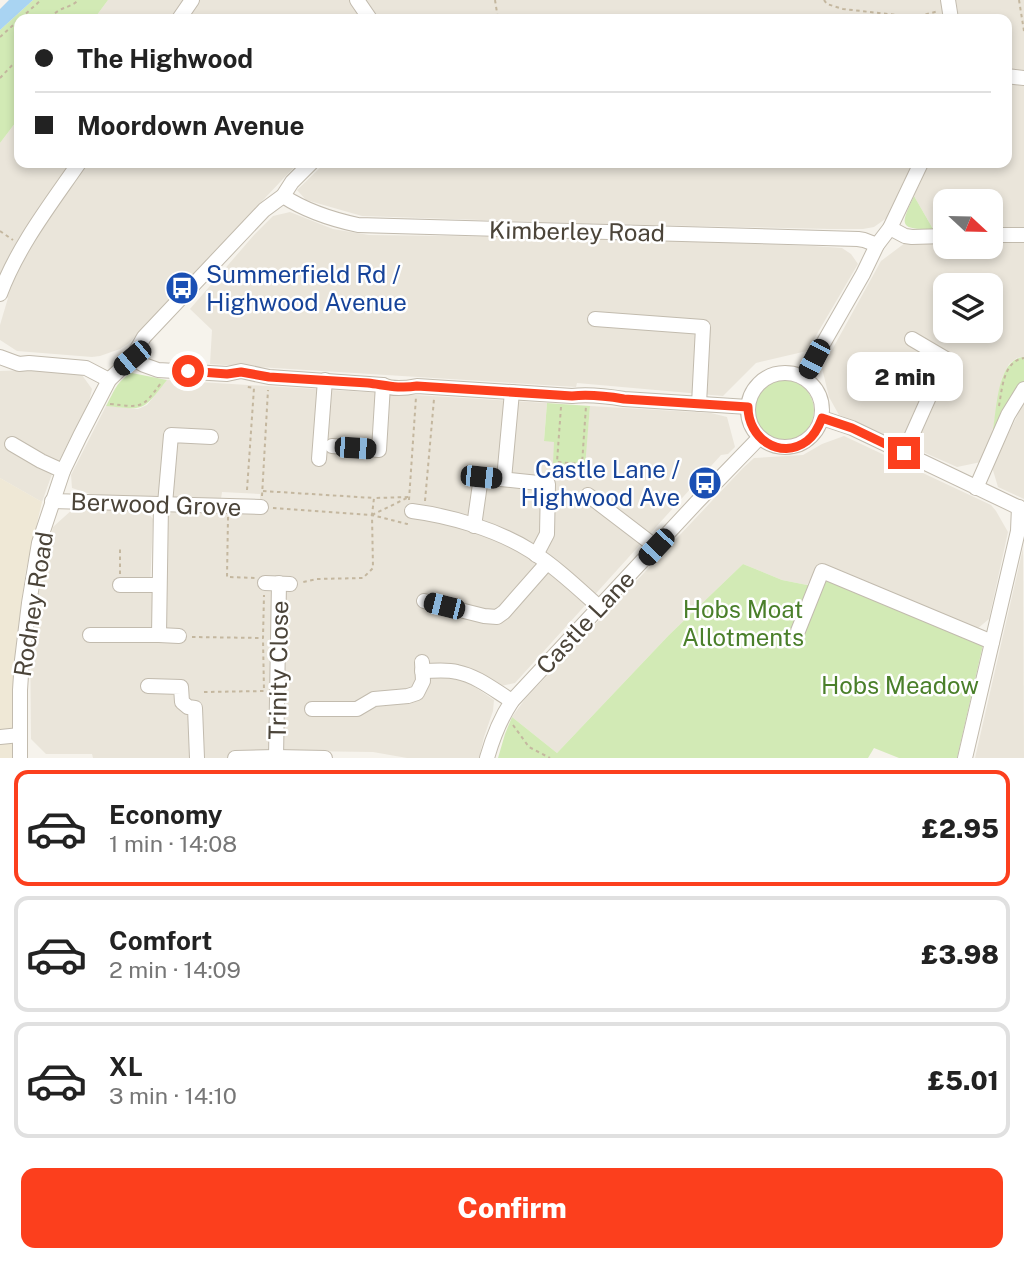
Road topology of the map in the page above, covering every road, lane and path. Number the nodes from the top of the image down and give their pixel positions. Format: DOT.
graph roads {
  1 [pos="41,0"];
  2 [pos="79,0"];
  3 [pos="824,0"];
  4 [pos="1019,0"];
  5 [pos="950,9"];
  6 [pos="25,14"];
  7 [pos="54,14"];
  8 [pos="888,14"];
  9 [pos="928,14"];
  10 [pos="14,24"];
  11 [pos="1024,31"];
  12 [pos="0,37"];
  13 [pos="14,63"];
  14 [pos="0,78"];
  15 [pos="76,168"];
  16 [pos="306,168"];
  17 [pos="918,168"];
  18 [pos="283,195"];
  19 [pos="890,228"];
  20 [pos="0,231"];
  21 [pos="1024,235"];
  22 [pos="933,236"];
  23 [pos="1003,236"];
  24 [pos="877,245"];
  25 [pos="23,246"];
  26 [pos="0,295"];
  27 [pos="596,319"];
  28 [pos="912,339"];
  29 [pos="0,357"];
  30 [pos="132,358"];
  31 [pos="168,370"];
  32 [pos="249,372"];
  33 [pos="269,377"];
  34 [pos="804,377"];
  35 [pos="109,380"];
  36 [pos="325,380"];
  37 [pos="383,385"];
  38 [pos="417,386"];
  39 [pos="435,387"];
  40 [pos="1024,388"];
  41 [pos="512,392"];
  42 [pos="587,394"];
  43 [pos="562,395"];
  44 [pos="98,402"];
  45 [pos="699,404"];
  46 [pos="748,407"];
  47 [pos="822,418"];
  48 [pos="211,437"];
  49 [pos="760,438"];
  50 [pos="12,444"];
  51 [pos="332,446"];
  52 [pos="904,453"];
  53 [pos="319,459"];
  54 [pos="63,471"];
  55 [pos="504,479"];
  56 [pos="976,488"];
  57 [pos="247,490"];
  58 [pos="262,491"];
  59 [pos="588,495"];
  60 [pos="374,498"];
  61 [pos="52,501"];
  62 [pos="163,504"];
  63 [pos="228,506"];
  64 [pos="261,507"];
  65 [pos="413,508"];
  66 [pos="1021,509"];
  67 [pos="372,515"];
  68 [pos="474,526"];
  69 [pos="120,547"];
  70 [pos="656,547"];
  71 [pos="541,559"];
  72 [pos="278,584"];
  73 [pos="120,585"];
  74 [pos="159,585"];
  75 [pos="424,601"];
  76 [pos="600,607"];
  77 [pos="798,631"];
  78 [pos="90,635"];
  79 [pos="159,635"];
  80 [pos="179,636"];
  81 [pos="263,638"];
  82 [pos="992,642"];
  83 [pos="148,686"];
  84 [pos="204,692"];
  85 [pos="508,707"];
  86 [pos="312,709"];
  87 [pos="20,735"];
  88 [pos="0,737"];
  89 [pos="276,757"];
  90 [pos="20,758"];
  91 [pos="197,758"];
  92 [pos="235,758"];
  93 [pos="325,758"];
  94 [pos="487,758"];
  95 [pos="551,758"];
  96 [pos="965,758"];
  1 -- 6 [label="path"];
  2 -- 7 [label="path"];
  3 -- 8 [label="path"];
  4 -- 11 [label="path"];
  5 -- 9 [label="path"];
  10 -- 12 [label="path"];
  13 -- 14 [label="path"];
  15 -- 25 [label="street"];
  16 -- 18 [label="street, Rodney Road"];
  17 -- 19 [label="street"];
  18 -- 24 [label="street, Kimberley Road"];
  18 -- 30 [label="street, Rodney Road"];
  19 -- 22 [label="street"];
  19 -- 24 [label="street"];
  20 -- 25 [label="path"];
  21 -- 23 [label="street"];
  24 -- 34 [label="street"];
  25 -- 26 [label="street"];
  27 -- 45 [label="street"];
  28 -- 52 [label="street"];
  29 -- 35 [label="street"];
  30 -- 31 [label="street"];
  30 -- 35 [label="street, Rodney Road"];
  31 -- 32 [label="street"];
  31 -- 44 [label="path"];
  32 -- 33 [label="street"];
  32 -- 57 [label="path"];
  33 -- 36 [label="street"];
  33 -- 58 [label="path"];
  34 -- 46 [label="street"];
  34 -- 47 [label="street"];
  35 -- 44 [label="street, Rodney Road"];
  36 -- 37 [label="street"];
  36 -- 53 [label="street"];
  37 -- 38 [label="street"];
  37 -- 51 [label="street"];
  38 -- 39 [label="street"];
  38 -- 65 [label="path"];
  39 -- 41 [label="street"];
  39 -- 65 [label="path"];
  40 -- 56 [label="street"];
  41 -- 43 [label="street"];
  41 -- 55 [label="street"];
  42 -- 43 [label="street"];
  42 -- 43 [label="path"];
  42 -- 45 [label="street"];
  44 -- 54 [label="street, Rodney Road"];
  45 -- 46 [label="street"];
  46 -- 49 [label="street"];
  47 -- 49 [label="street"];
  47 -- 52 [label="street"];
  48 -- 62 [label="street"];
  49 -- 70 [label="street, Castle Lane"];
  50 -- 54 [label="street"];
  52 -- 56 [label="street"];
  54 -- 61 [label="street, Rodney Road"];
  55 -- 68 [label="street"];
  55 -- 71 [label="street"];
  56 -- 66 [label="street"];
  58 -- 60 [label="path"];
  58 -- 64 [label="path"];
  59 -- 70 [label="street"];
  60 -- 65 [label="path"];
  60 -- 67 [label="path"];
  61 -- 62 [label="street, Berwood Grove"];
  61 -- 87 [label="street, Rodney Road"];
  62 -- 63 [label="street, Berwood Grove"];
  62 -- 74 [label="street"];
  63 -- 64 [label="street, Berwood Grove"];
  63 -- 72 [label="path"];
  64 -- 67 [label="path"];
  65 -- 67 [label="path"];
  65 -- 67 [label="path"];
  65 -- 68 [label="street"];
  66 -- 82 [label="street"];
  67 -- 72 [label="path"];
  68 -- 71 [label="street"];
  69 -- 73 [label="path"];
  70 -- 76 [label="street, Castle Lane"];
  71 -- 75 [label="street"];
  71 -- 76 [label="street"];
  72 -- 81 [label="path"];
  72 -- 89 [label="street, Trinity Close"];
  73 -- 74 [label="street"];
  74 -- 79 [label="street"];
  76 -- 85 [label="street, Castle Lane"];
  77 -- 82 [label="street"];
  78 -- 79 [label="street"];
  79 -- 80 [label="street"];
  80 -- 81 [label="path"];
  81 -- 84 [label="path"];
  82 -- 96 [label="street"];
  83 -- 91 [label="street"];
  85 -- 86 [label="street"];
  85 -- 94 [label="street, Castle Lane"];
  85 -- 95 [label="path"];
  87 -- 88 [label="street"];
  87 -- 90 [label="street, Rodney Road"];
  89 -- 92 [label="street"];
  89 -- 93 [label="street"];
}
